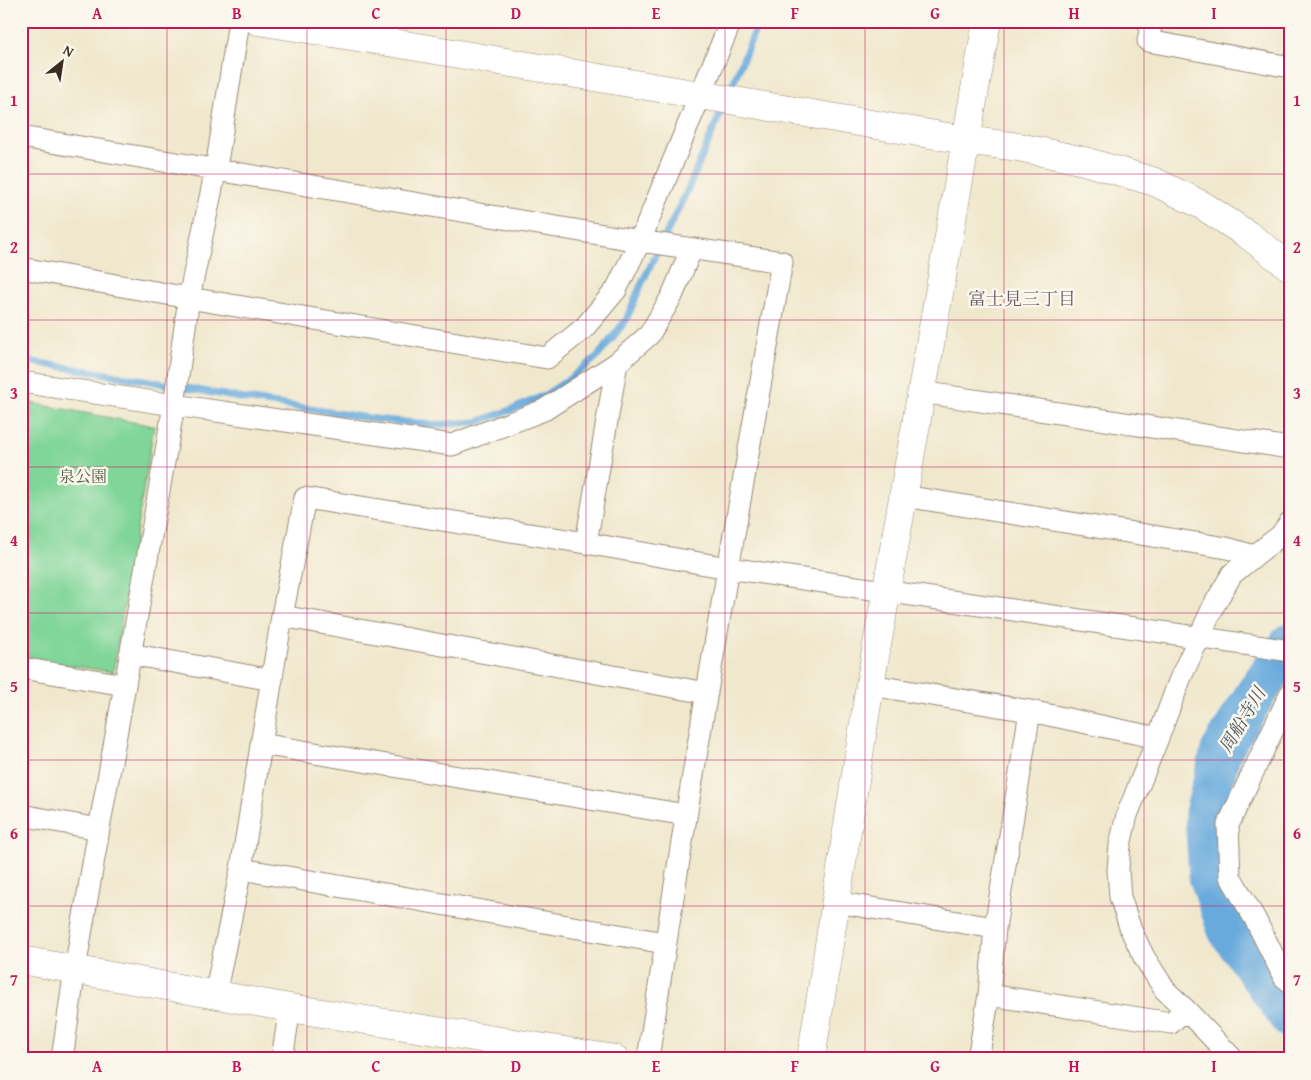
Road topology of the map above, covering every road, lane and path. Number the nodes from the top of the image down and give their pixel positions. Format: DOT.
graph roads {
  1 [pos="239,21"];
  2 [pos="258,21"];
  3 [pos="731,21"];
  4 [pos="986,21"];
  5 [pos="1152,21"];
  6 [pos="1290,67"];
  7 [pos="700,95"];
  8 [pos="21,137"];
  9 [pos="965,140"];
  10 [pos="216,169"];
  11 [pos="640,241"];
  12 [pos="691,250"];
  13 [pos="1290,267"];
  14 [pos="21,268"];
  15 [pos="189,298"];
  16 [pos="617,363"];
  17 [pos="21,382"];
  18 [pos="921,392"];
  19 [pos="174,400"];
  20 [pos="1290,448"];
  21 [pos="904,496"];
  22 [pos="1290,522"];
  23 [pos="586,543"];
  24 [pos="1254,556"];
  25 [pos="728,568"];
  26 [pos="887,590"];
  27 [pos="282,616"];
  28 [pos="1199,637"];
  29 [pos="1290,651"];
  30 [pos="130,654"];
  31 [pos="21,668"];
  32 [pos="272,680"];
  33 [pos="125,685"];
  34 [pos="870,685"];
  35 [pos="707,693"];
  36 [pos="1290,694"];
  37 [pos="1030,711"];
  38 [pos="1158,738"];
  39 [pos="261,744"];
  40 [pos="21,815"];
  41 [pos="686,815"];
  42 [pos="99,829"];
  43 [pos="241,869"];
  44 [pos="836,902"];
  45 [pos="996,928"];
  46 [pos="665,943"];
  47 [pos="21,960"];
  48 [pos="75,969"];
  49 [pos="1290,982"];
  50 [pos="215,995"];
  51 [pos="989,995"];
  52 [pos="290,1008"];
  53 [pos="1185,1009"];
  54 [pos="62,1059"];
  55 [pos="282,1059"];
  56 [pos="615,1059"];
  57 [pos="648,1059"];
  58 [pos="811,1059"];
  59 [pos="978,1059"];
  60 [pos="1233,1059"];
  1 -- 10 [label="street"];
  2 -- 7 [label="street"];
  3 -- 7 [label="street"];
  4 -- 9 [label="street"];
  5 -- 6 [label="street"];
  7 -- 9 [label="street"];
  7 -- 11 [label="street"];
  8 -- 10 [label="street"];
  9 -- 13 [label="street"];
  9 -- 18 [label="street"];
  10 -- 11 [label="street"];
  10 -- 15 [label="street"];
  11 -- 12 [label="street"];
  11 -- 15 [label="street"];
  12 -- 16 [label="street"];
  12 -- 25 [label="street"];
  14 -- 15 [label="street"];
  15 -- 19 [label="street"];
  16 -- 19 [label="street"];
  16 -- 23 [label="street"];
  17 -- 19 [label="street"];
  18 -- 20 [label="street"];
  18 -- 21 [label="street"];
  19 -- 30 [label="street"];
  21 -- 24 [label="street"];
  21 -- 26 [label="street"];
  22 -- 24 [label="street"];
  23 -- 25 [label="street"];
  23 -- 27 [label="street"];
  24 -- 28 [label="street"];
  25 -- 26 [label="street"];
  25 -- 35 [label="street"];
  26 -- 28 [label="street"];
  26 -- 34 [label="street"];
  27 -- 32 [label="street"];
  27 -- 35 [label="street"];
  28 -- 29 [label="street"];
  28 -- 38 [label="street"];
  30 -- 32 [label="street"];
  30 -- 33 [label="street"];
  31 -- 33 [label="street"];
  32 -- 39 [label="street"];
  33 -- 42 [label="street"];
  34 -- 37 [label="street"];
  34 -- 44 [label="street"];
  35 -- 41 [label="street"];
  36 -- 49 [label="street"];
  37 -- 38 [label="street"];
  37 -- 45 [label="street"];
  38 -- 53 [label="street"];
  39 -- 41 [label="street"];
  39 -- 43 [label="street"];
  40 -- 42 [label="street"];
  41 -- 46 [label="street"];
  42 -- 48 [label="street"];
  43 -- 46 [label="street"];
  43 -- 50 [label="street"];
  44 -- 45 [label="street"];
  44 -- 58 [label="street"];
  45 -- 51 [label="street"];
  46 -- 57 [label="street"];
  47 -- 48 [label="street"];
  48 -- 50 [label="street"];
  48 -- 54 [label="street"];
  50 -- 52 [label="street"];
  51 -- 53 [label="street"];
  51 -- 59 [label="street"];
  52 -- 55 [label="street"];
  52 -- 56 [label="street"];
  53 -- 60 [label="street"];
}
